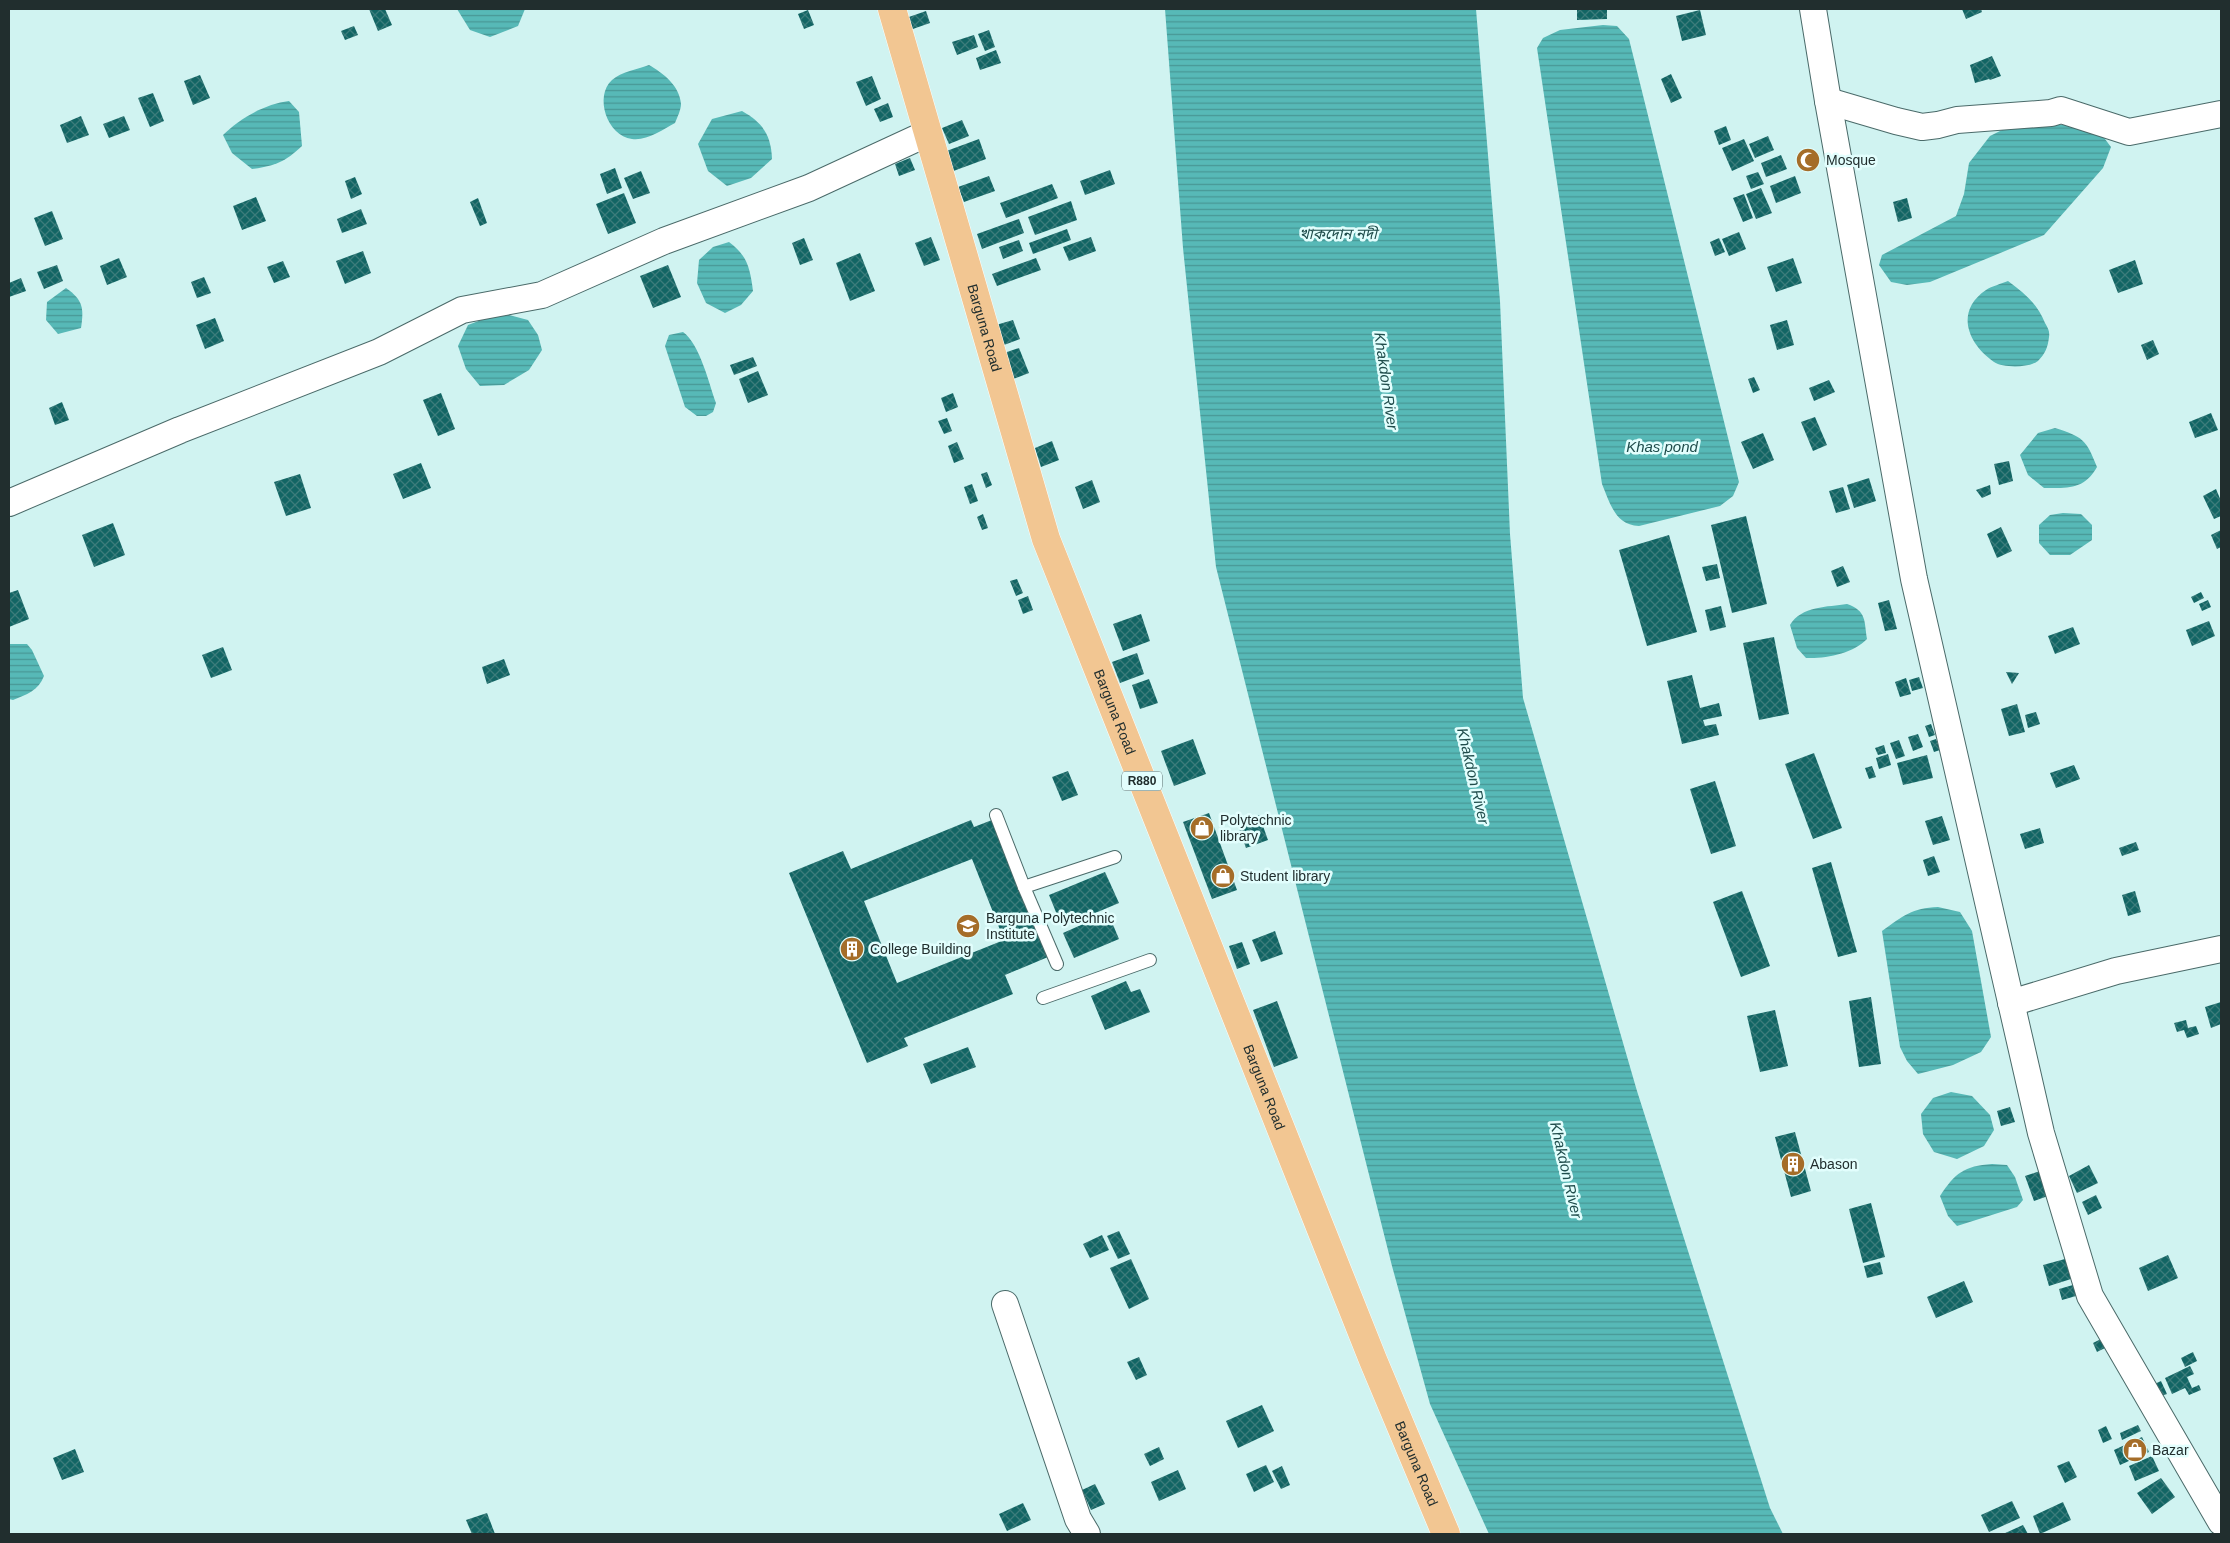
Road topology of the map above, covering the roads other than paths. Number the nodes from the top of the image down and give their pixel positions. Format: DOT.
graph roads {
  1 [pos="892,9"];
  2 [pos="1813,9"];
  3 [pos="1828,101"];
  4 [pos="2221,114"];
  5 [pos="928,133"];
  6 [pos="9,503"];
  7 [pos="996,815"];
  8 [pos="1115,857"];
  9 [pos="1024,887"];
  10 [pos="2221,950"];
  11 [pos="1150,960"];
  12 [pos="1057,964"];
  13 [pos="1043,998"];
  14 [pos="2011,1003"];
  15 [pos="1004,1304"];
  16 [pos="2221,1522"];
  17 [pos="1087,1534"];
  18 [pos="1446,1534"];
  1 -- 5 [label="main road, Barguna Road / R880"];
  2 -- 3 [label="street"];
  3 -- 4 [label="street"];
  3 -- 14 [label="street"];
  5 -- 6 [label="street"];
  5 -- 18 [label="main road, Barguna Road / R880"];
  7 -- 9 [label="lane"];
  8 -- 9 [label="lane"];
  9 -- 12 [label="lane"];
  10 -- 14 [label="street"];
  11 -- 13 [label="lane"];
  14 -- 16 [label="street"];
  15 -- 17 [label="street"];
}
